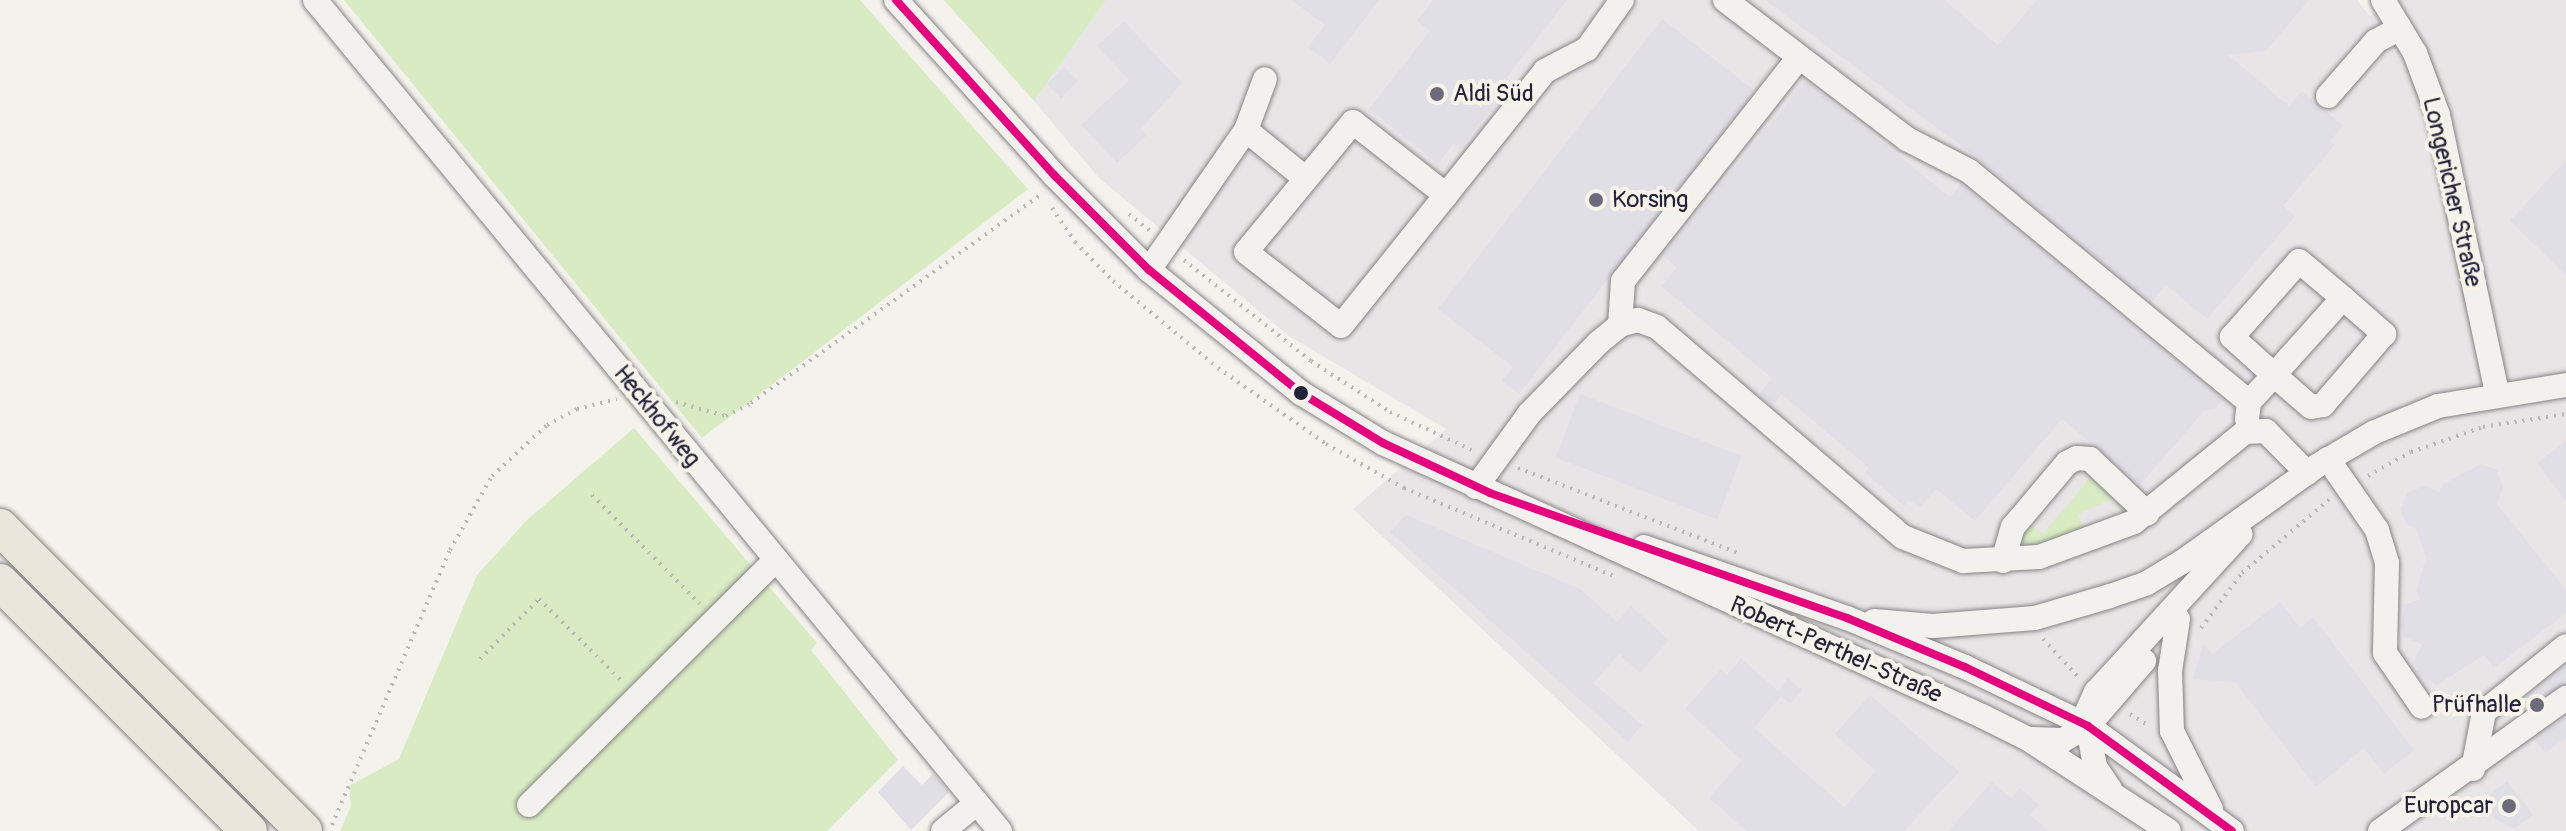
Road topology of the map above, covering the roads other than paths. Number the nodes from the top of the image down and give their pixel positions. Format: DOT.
graph roads {
  1 [pos="315,0"];
  2 [pos="896,0"];
  3 [pos="1622,0"];
  4 [pos="1725,0"];
  5 [pos="2383,0"];
  6 [pos="2400,28"];
  7 [pos="1799,57"];
  8 [pos="1265,79"];
  9 [pos="2328,96"];
  10 [pos="1246,130"];
  11 [pos="1306,179"];
  12 [pos="1446,195"];
  13 [pos="1149,270"];
  14 [pos="2343,298"];
  15 [pos="1620,325"];
  16 [pos="2274,375"];
  17 [pos="2566,385"];
  18 [pos="2497,393"];
  19 [pos="2249,402"];
  20 [pos="2245,432"];
  21 [pos="2328,459"];
  22 [pos="2307,473"];
  23 [pos="1483,490"];
  24 [pos="2267,506"];
  25 [pos="2147,513"];
  26 [pos="0,527"];
  27 [pos="776,560"];
  28 [pos="2003,561"];
  29 [pos="0,582"];
  30 [pos="2193,589"];
  31 [pos="1847,618"];
  32 [pos="2178,619"];
  33 [pos="2566,646"];
  34 [pos="2566,698"];
  35 [pos="2422,707"];
  36 [pos="2088,726"];
  37 [pos="2028,739"];
  38 [pos="2473,769"];
  39 [pos="2114,795"];
  40 [pos="977,803"];
  41 [pos="529,805"];
  42 [pos="2226,826"];
  43 [pos="249,831"];
  44 [pos="304,831"];
  45 [pos="943,831"];
  46 [pos="1000,831"];
  47 [pos="2169,831"];
  48 [pos="2380,831"];
  1 -- 27 [label="street, Heckhofweg"];
  2 -- 13 [label="street, Robert-Perthel-Straße"];
  3 -- 12 [label="street"];
  4 -- 7 [label="street"];
  5 -- 6 [label="street, Longericher Straße"];
  6 -- 9 [label="street"];
  6 -- 18 [label="street, Longericher Straße"];
  7 -- 15 [label="street"];
  7 -- 19 [label="street"];
  8 -- 10 [label="street"];
  10 -- 11 [label="street"];
  10 -- 13 [label="street"];
  11 -- 12 [label="street"];
  11 -- 12 [label="street"];
  13 -- 23 [label="street, Robert-Perthel-Straße"];
  14 -- 16 [label="street"];
  14 -- 16 [label="street"];
  14 -- 16 [label="street"];
  15 -- 23 [label="street"];
  15 -- 28 [label="street"];
  16 -- 19 [label="street"];
  17 -- 18 [label="street"];
  18 -- 21 [label="street"];
  19 -- 20 [label="street"];
  20 -- 22 [label="street"];
  20 -- 25 [label="street"];
  21 -- 22 [label="street"];
  21 -- 35 [label="street"];
  22 -- 24 [label="street"];
  23 -- 31 [label="street, Robert-Perthel-Straße"];
  23 -- 37 [label="street, Robert-Perthel-Straße"];
  24 -- 30 [label="street"];
  24 -- 31 [label="street"];
  25 -- 28 [label="street"];
  25 -- 28 [label="street"];
  26 -- 44 [label="highway"];
  27 -- 40 [label="street, Heckhofweg"];
  27 -- 41 [label="street"];
  29 -- 43 [label="highway"];
  30 -- 32 [label="street"];
  30 -- 36 [label="street"];
  31 -- 36 [label="street, Robert-Perthel-Straße"];
  32 -- 36 [label="street"];
  32 -- 42 [label="street"];
  33 -- 38 [label="street"];
  34 -- 38 [label="street"];
  36 -- 37 [label="street"];
  36 -- 39 [label="street"];
  36 -- 42 [label="street, Robert-Perthel-Straße"];
  37 -- 39 [label="street, Robert-Perthel-Straße"];
  38 -- 48 [label="street"];
  39 -- 47 [label="street, Robert-Perthel-Straße"];
  40 -- 45 [label="street"];
  40 -- 46 [label="street, Heckhofweg"];
}
